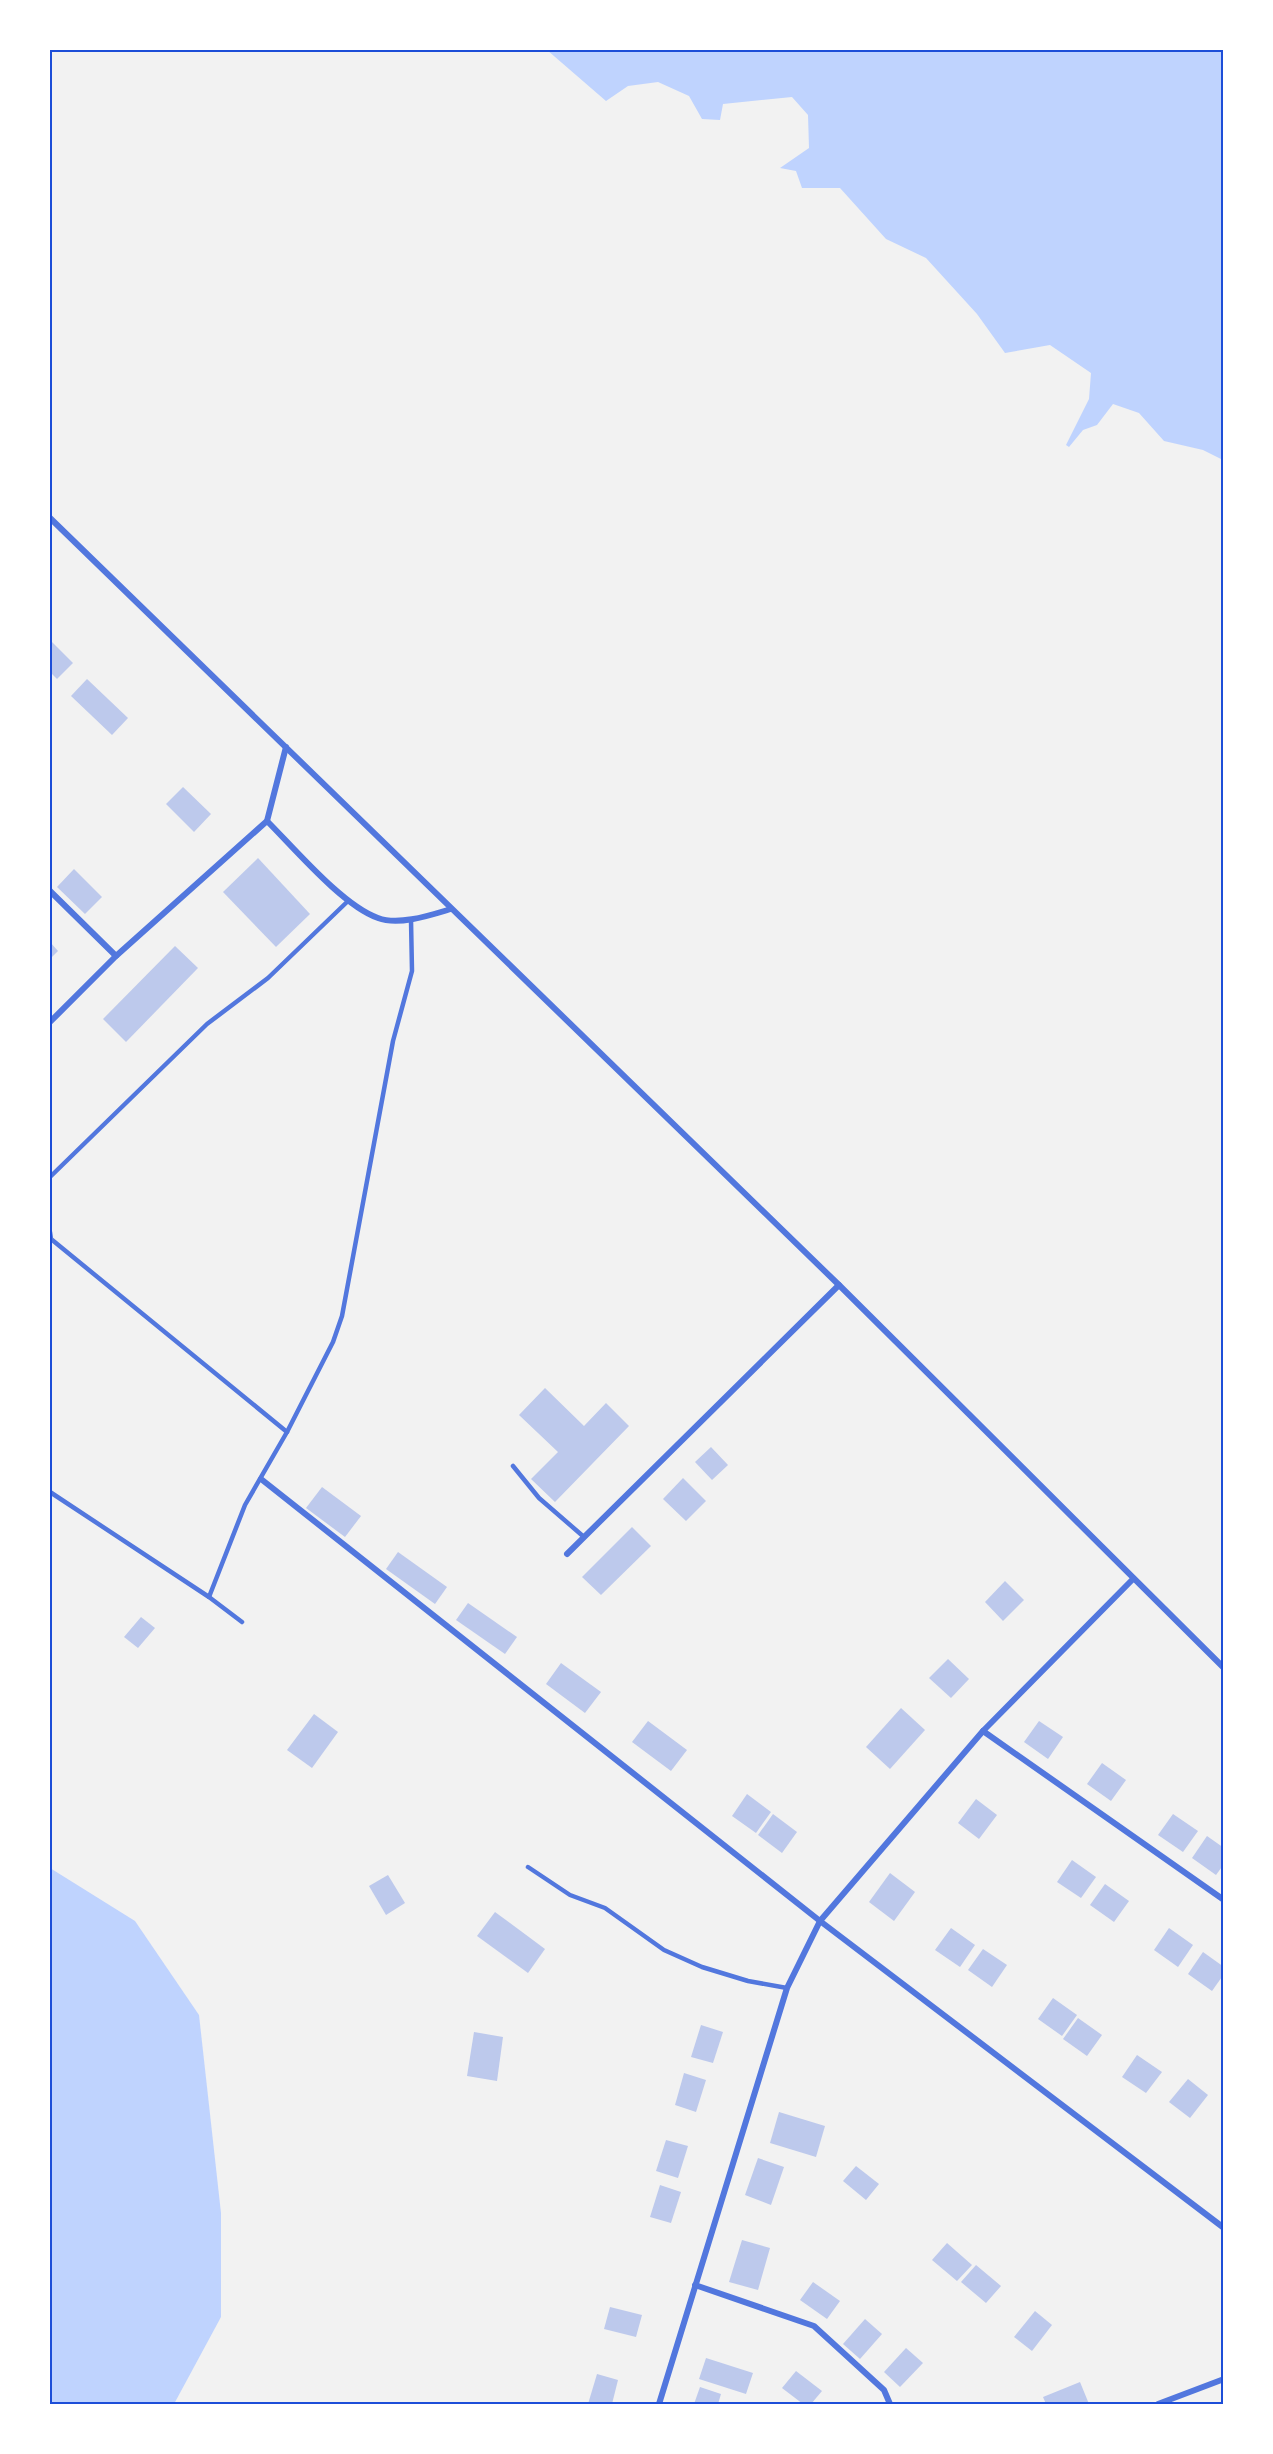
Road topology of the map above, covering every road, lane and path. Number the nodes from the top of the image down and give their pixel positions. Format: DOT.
graph roads {
  1 [pos="50,518"];
  2 [pos="286,747"];
  3 [pos="267,821"];
  4 [pos="50,891"];
  5 [pos="348,901"];
  6 [pos="451,909"];
  7 [pos="411,920"];
  8 [pos="116,956"];
  9 [pos="50,1022"];
  10 [pos="50,1177"];
  11 [pos="50,1232"];
  12 [pos="50,1240"];
  13 [pos="839,1285"];
  14 [pos="287,1432"];
  15 [pos="513,1466"];
  16 [pos="261,1479"];
  17 [pos="50,1492"];
  18 [pos="584,1537"];
  19 [pos="567,1554"];
  20 [pos="1133,1579"];
  21 [pos="209,1597"];
  22 [pos="242,1622"];
  23 [pos="1224,1668"];
  24 [pos="983,1731"];
  25 [pos="528,1867"];
  26 [pos="1224,1900"];
  27 [pos="820,1921"];
  28 [pos="787,1988"];
  29 [pos="1224,2228"];
  30 [pos="695,2285"];
  31 [pos="1224,2379"];
  32 [pos="659,2404"];
  33 [pos="890,2404"];
  34 [pos="1158,2404"];
  1 -- 2 [label="street"];
  2 -- 3 [label="street"];
  2 -- 6 [label="street"];
  3 -- 5 [label="street"];
  3 -- 8 [label="street"];
  4 -- 8 [label="street"];
  5 -- 7 [label="street"];
  5 -- 10 [label="lane"];
  6 -- 7 [label="street"];
  6 -- 13 [label="street"];
  7 -- 14 [label="lane"];
  8 -- 9 [label="street"];
  11 -- 12 [label="lane"];
  12 -- 14 [label="lane"];
  13 -- 18 [label="street"];
  13 -- 20 [label="street"];
  14 -- 16 [label="lane"];
  15 -- 18 [label="lane"];
  16 -- 21 [label="lane"];
  16 -- 27 [label="street"];
  17 -- 21 [label="lane"];
  18 -- 19 [label="street"];
  20 -- 23 [label="street"];
  20 -- 24 [label="street"];
  21 -- 22 [label="lane"];
  24 -- 26 [label="street"];
  24 -- 27 [label="street"];
  25 -- 28 [label="lane"];
  27 -- 28 [label="street"];
  27 -- 29 [label="street"];
  28 -- 30 [label="street"];
  30 -- 32 [label="street"];
  30 -- 33 [label="street"];
  31 -- 34 [label="street"];
}
